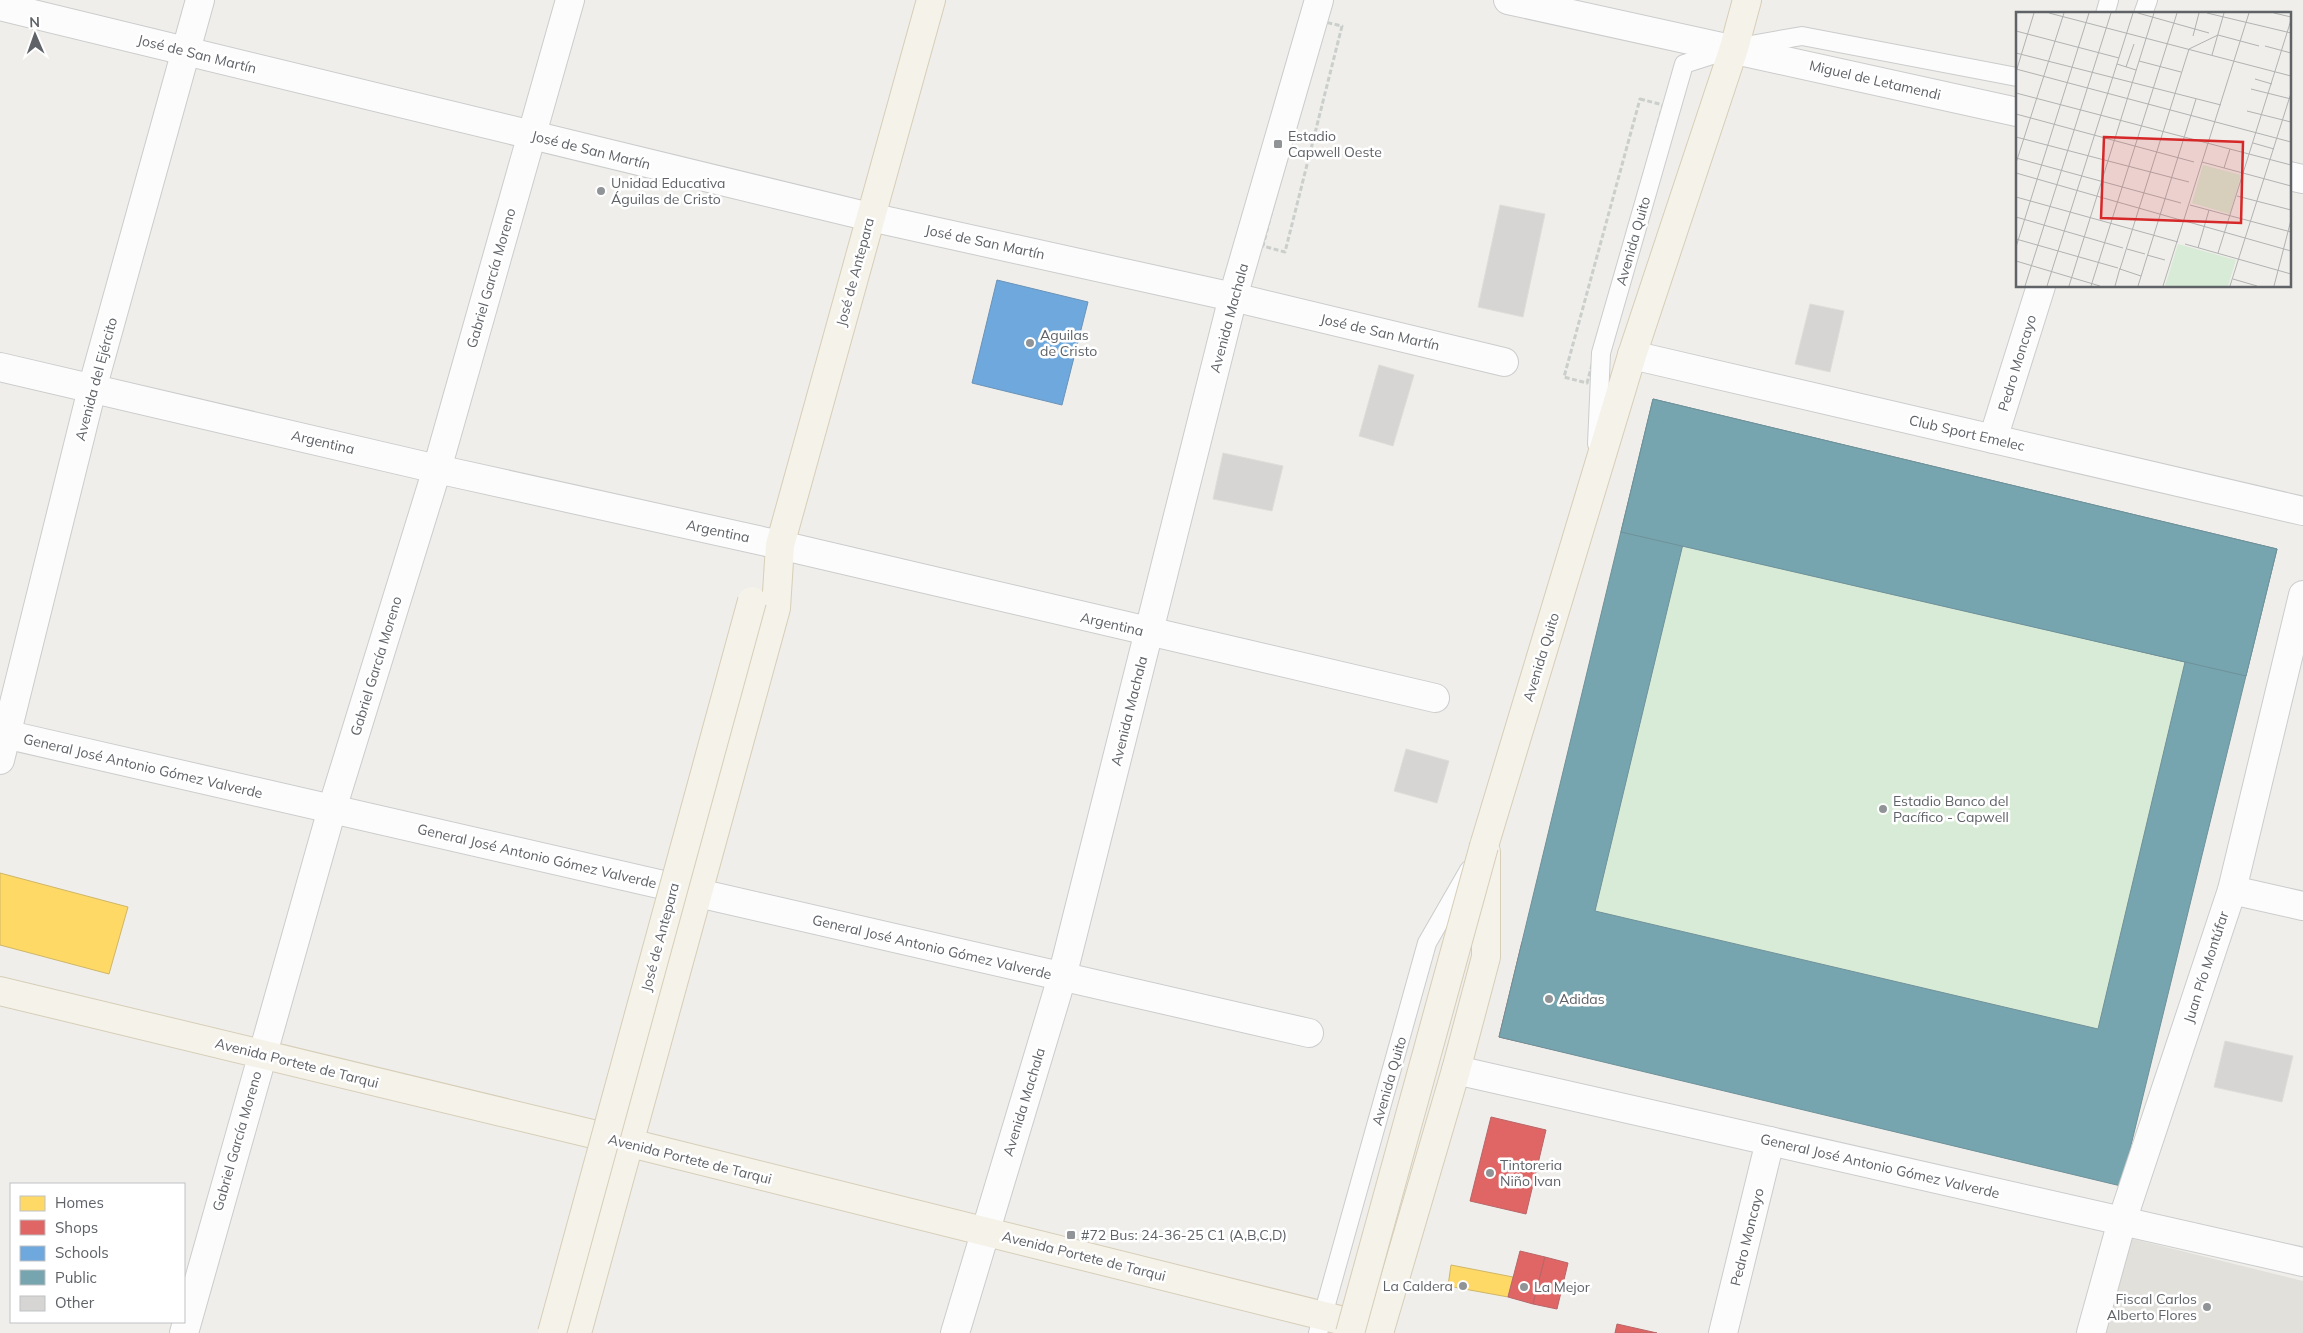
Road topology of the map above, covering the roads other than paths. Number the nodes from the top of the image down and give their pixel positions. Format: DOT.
graph roads {
  1 [pos="200,0"];
  2 [pos="570,0"];
  3 [pos="931,0"];
  4 [pos="1319,0"];
  5 [pos="1508,0"];
  6 [pos="1747,0"];
  7 [pos="2148,0"];
  8 [pos="0,6"];
  9 [pos="2144,12"];
  10 [pos="1734,48"];
  11 [pos="186,51"];
  12 [pos="2016,77"];
  13 [pos="2016,112"];
  14 [pos="531,135"];
  15 [pos="2290,176"];
  16 [pos="2303,179"];
  17 [pos="870,217"];
  18 [pos="2039,288"];
  19 [pos="1233,297"];
  20 [pos="1632,355"];
  21 [pos="1504,362"];
  22 [pos="0,367"];
  23 [pos="92,388"];
  24 [pos="1993,439"];
  25 [pos="437,469"];
  26 [pos="1596,474"];
  27 [pos="2303,511"];
  28 [pos="780,545"];
  29 [pos="2303,595"];
  30 [pos="1149,632"];
  31 [pos="1435,698"];
  32 [pos="2,743"];
  33 [pos="332,809"];
  34 [pos="1485,843"];
  35 [pos="2232,890"];
  36 [pos="697,893"];
  37 [pos="2303,906"];
  38 [pos="1062,976"];
  39 [pos="0,991"];
  40 [pos="1309,1033"];
  41 [pos="261,1055"];
  42 [pos="1456,1070"];
  43 [pos="1770,1141"];
  44 [pos="630,1143"];
  45 [pos="2122,1221"];
  46 [pos="985,1231"];
  47 [pos="2303,1262"];
  48 [pos="1320,1324"];
  49 [pos="1380,1332"];
  50 [pos="184,1333"];
  51 [pos="552,1333"];
  52 [pos="577,1333"];
  53 [pos="955,1333"];
  54 [pos="1350,1333"];
  55 [pos="1723,1333"];
  56 [pos="2091,1333"];
  1 -- 11 [label="street, Avenida del Ejército"];
  2 -- 14 [label="street, Gabriel García Moreno"];
  3 -- 17 [label="main road, José de Antepara"];
  4 -- 19 [label="street, Avenida Machala"];
  5 -- 10 [label="street, Miguel de Letamendi"];
  6 -- 10 [label="main road, Avenida Quito"];
  7 -- 9 [label="lane"];
  8 -- 11 [label="street, José de San Martín"];
  10 -- 12 [label="lane, Miguel de Letamendi"];
  10 -- 13 [label="street, Miguel de Letamendi"];
  10 -- 20 [label="main road, Avenida Quito"];
  10 -- 26 [label="lane, Avenida Quito"];
  11 -- 14 [label="street, José de San Martín"];
  11 -- 23 [label="street, Avenida del Ejército"];
  14 -- 17 [label="street, José de San Martín"];
  14 -- 25 [label="street, Gabriel García Moreno"];
  15 -- 16 [label="street"];
  17 -- 19 [label="street, José de San Martín"];
  17 -- 28 [label="main road, José de Antepara"];
  18 -- 24 [label="street, Pedro Moncayo"];
  19 -- 21 [label="street, José de San Martín"];
  19 -- 30 [label="street, Avenida Machala"];
  20 -- 24 [label="street, Club Sport Emelec"];
  20 -- 26 [label="main road, Avenida Quito"];
  22 -- 23 [label="street, Argentina"];
  23 -- 25 [label="street, Argentina"];
  23 -- 32 [label="street, Avenida del Ejército"];
  24 -- 27 [label="street, Club Sport Emelec"];
  25 -- 28 [label="street, Argentina"];
  25 -- 33 [label="street, Gabriel García Moreno"];
  26 -- 34 [label="main road, Avenida Quito"];
  28 -- 30 [label="street, Argentina"];
  28 -- 36 [label="main road, José de Antepara"];
  28 -- 51 [label="main road, José de Antepara, bridge"];
  29 -- 35 [label="street, Juan Pío Montúfar"];
  30 -- 31 [label="street, Argentina"];
  30 -- 38 [label="street, Avenida Machala"];
  32 -- 33 [label="street, General José Antonio Gómez Valverde"];
  33 -- 36 [label="street, General José Antonio Gómez Valverde"];
  33 -- 41 [label="street, Gabriel García Moreno"];
  34 -- 42 [label="main road, Avenida Quito"];
  34 -- 48 [label="lane, Avenida Quito"];
  34 -- 54 [label="main road, Avenida Quito, bridge"];
  35 -- 37 [label="street"];
  35 -- 45 [label="street, Juan Pío Montúfar"];
  36 -- 38 [label="street, General José Antonio Gómez Valverde"];
  36 -- 44 [label="main road, José de Antepara"];
  38 -- 40 [label="street, General José Antonio Gómez Valverde"];
  38 -- 46 [label="street, Avenida Machala"];
  39 -- 41 [label="main road, Avenida Portete de Tarqui"];
  41 -- 44 [label="main road, Avenida Portete de Tarqui"];
  41 -- 50 [label="street, Gabriel García Moreno"];
  42 -- 43 [label="street, General José Antonio Gómez Valverde"];
  42 -- 49 [label="main road, Avenida Quito"];
  43 -- 45 [label="street, General José Antonio Gómez Valverde"];
  43 -- 55 [label="street, Pedro Moncayo"];
  44 -- 46 [label="main road, Avenida Portete de Tarqui"];
  44 -- 52 [label="main road, José de Antepara"];
  45 -- 47 [label="street, General José Antonio Gómez Valverde"];
  45 -- 56 [label="street, Juan Pío Montúfar"];
  46 -- 48 [label="main road, Avenida Portete de Tarqui"];
  46 -- 53 [label="street, Avenida Machala"];
  48 -- 49 [label="main road, Avenida Portete de Tarqui"];
}
